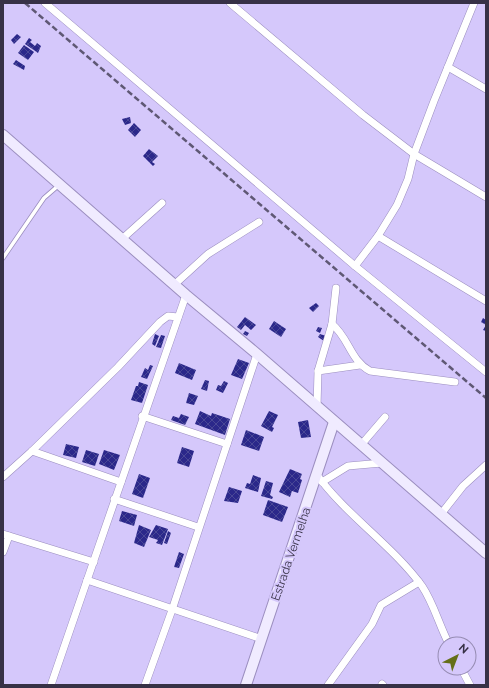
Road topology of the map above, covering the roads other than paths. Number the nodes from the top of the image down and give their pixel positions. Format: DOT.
graph roads {
  1 [pos="45,3"];
  2 [pos="230,3"];
  3 [pos="474,3"];
  4 [pos="448,67"];
  5 [pos="486,89"];
  6 [pos="3,135"];
  7 [pos="414,154"];
  8 [pos="60,185"];
  9 [pos="486,197"];
  10 [pos="162,203"];
  11 [pos="259,222"];
  12 [pos="378,236"];
  13 [pos="122,239"];
  14 [pos="3,258"];
  15 [pos="355,266"];
  16 [pos="174,285"];
  17 [pos="336,288"];
  18 [pos="186,295"];
  19 [pos="486,301"];
  20 [pos="178,317"];
  21 [pos="332,324"];
  22 [pos="257,354"];
  23 [pos="360,365"];
  24 [pos="318,371"];
  25 [pos="486,372"];
  26 [pos="454,382"];
  27 [pos="317,407"];
  28 [pos="142,416"];
  29 [pos="385,417"];
  30 [pos="334,422"];
  31 [pos="227,444"];
  32 [pos="361,445"];
  33 [pos="32,452"];
  34 [pos="382,463"];
  35 [pos="486,466"];
  36 [pos="3,477"];
  37 [pos="319,478"];
  38 [pos="121,482"];
  39 [pos="114,499"];
  40 [pos="441,514"];
  41 [pos="198,527"];
  42 [pos="6,535"];
  43 [pos="3,552"];
  44 [pos="486,553"];
  45 [pos="94,562"];
  46 [pos="88,580"];
  47 [pos="419,582"];
  48 [pos="172,610"];
  49 [pos="446,636"];
  50 [pos="262,639"];
  51 [pos="465,676"];
  52 [pos="51,685"];
  53 [pos="145,685"];
  54 [pos="246,685"];
  55 [pos="328,685"];
  56 [pos="470,685"];
  1 -- 15 [label="street"];
  2 -- 7 [label="street"];
  3 -- 4 [label="street"];
  4 -- 5 [label="street"];
  4 -- 7 [label="street"];
  6 -- 8 [label="street"];
  7 -- 9 [label="street"];
  7 -- 12 [label="street"];
  8 -- 13 [label="street"];
  8 -- 14 [label="lane"];
  10 -- 13 [label="street"];
  11 -- 16 [label="street"];
  12 -- 15 [label="street"];
  12 -- 19 [label="street"];
  13 -- 16 [label="street"];
  15 -- 25 [label="street"];
  16 -- 18 [label="street"];
  17 -- 21 [label="street"];
  18 -- 20 [label="street"];
  18 -- 22 [label="street"];
  20 -- 28 [label="street"];
  20 -- 33 [label="street"];
  21 -- 23 [label="street"];
  21 -- 24 [label="street"];
  22 -- 27 [label="street"];
  22 -- 31 [label="street"];
  23 -- 24 [label="street"];
  23 -- 26 [label="street"];
  24 -- 27 [label="street"];
  27 -- 30 [label="street"];
  28 -- 31 [label="street"];
  28 -- 38 [label="street"];
  29 -- 32 [label="street"];
  30 -- 32 [label="street"];
  30 -- 37 [label="street, Estrada Vermelha"];
  31 -- 41 [label="street"];
  32 -- 34 [label="street"];
  33 -- 36 [label="street"];
  33 -- 38 [label="street"];
  34 -- 37 [label="street"];
  34 -- 40 [label="street"];
  35 -- 40 [label="street"];
  37 -- 47 [label="street"];
  37 -- 50 [label="street, Estrada Vermelha"];
  38 -- 39 [label="street"];
  39 -- 41 [label="street"];
  39 -- 45 [label="street"];
  40 -- 44 [label="street"];
  41 -- 48 [label="street"];
  42 -- 43 [label="street"];
  42 -- 45 [label="street"];
  45 -- 46 [label="street"];
  46 -- 48 [label="street"];
  46 -- 52 [label="street"];
  47 -- 49 [label="street"];
  47 -- 55 [label="street"];
  48 -- 50 [label="street"];
  48 -- 53 [label="street"];
  50 -- 54 [label="street, Estrada Vermelha"];
  51 -- 56 [label="street"];
}
